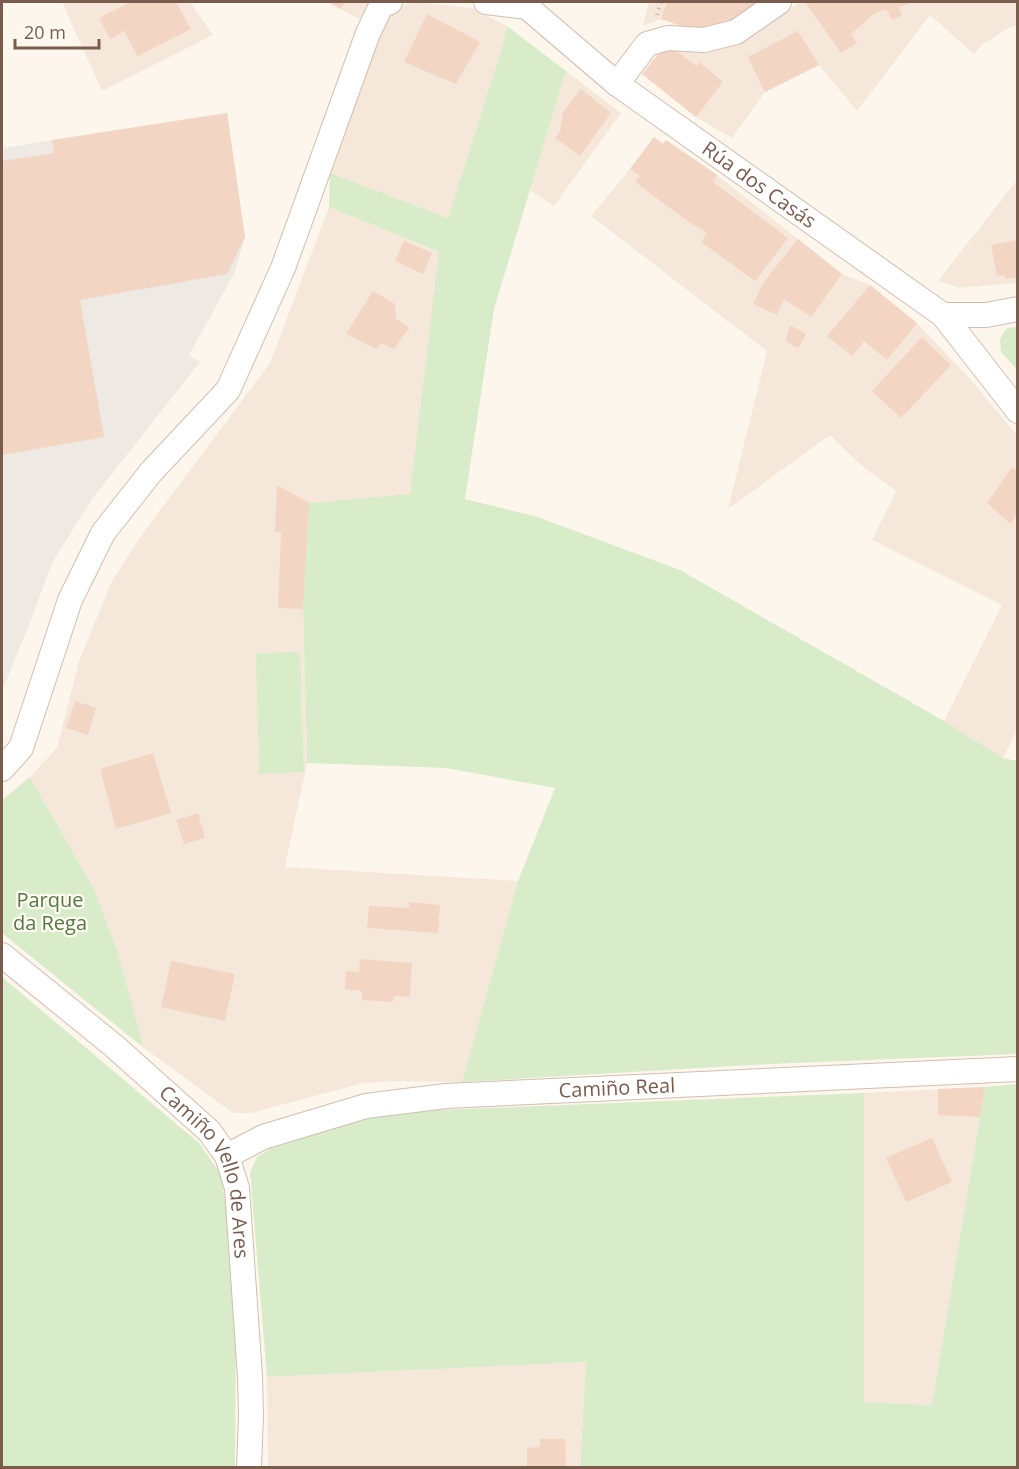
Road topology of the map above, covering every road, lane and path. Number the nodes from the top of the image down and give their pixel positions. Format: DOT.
graph roads {
  1 [pos="390,2"];
  2 [pos="486,2"];
  3 [pos="779,2"];
  4 [pos="526,4"];
  5 [pos="617,84"];
  6 [pos="1017,309"];
  7 [pos="944,315"];
  8 [pos="1017,411"];
  9 [pos="2,769"];
  10 [pos="2,955"];
  11 [pos="1017,1069"];
  12 [pos="227,1156"];
  13 [pos="249,1467"];
  1 -- 9 [label="street"];
  2 -- 4 [label="street"];
  3 -- 5 [label="street"];
  4 -- 5 [label="street, Rúa dos Casás"];
  5 -- 7 [label="street, Rúa dos Casás"];
  6 -- 7 [label="street"];
  7 -- 8 [label="street, Rúa dos Casás"];
  10 -- 12 [label="street, Camiño Vello de Ares"];
  11 -- 12 [label="street, Camiño Real"];
  12 -- 13 [label="street, Camiño Vello de Ares"];
}
